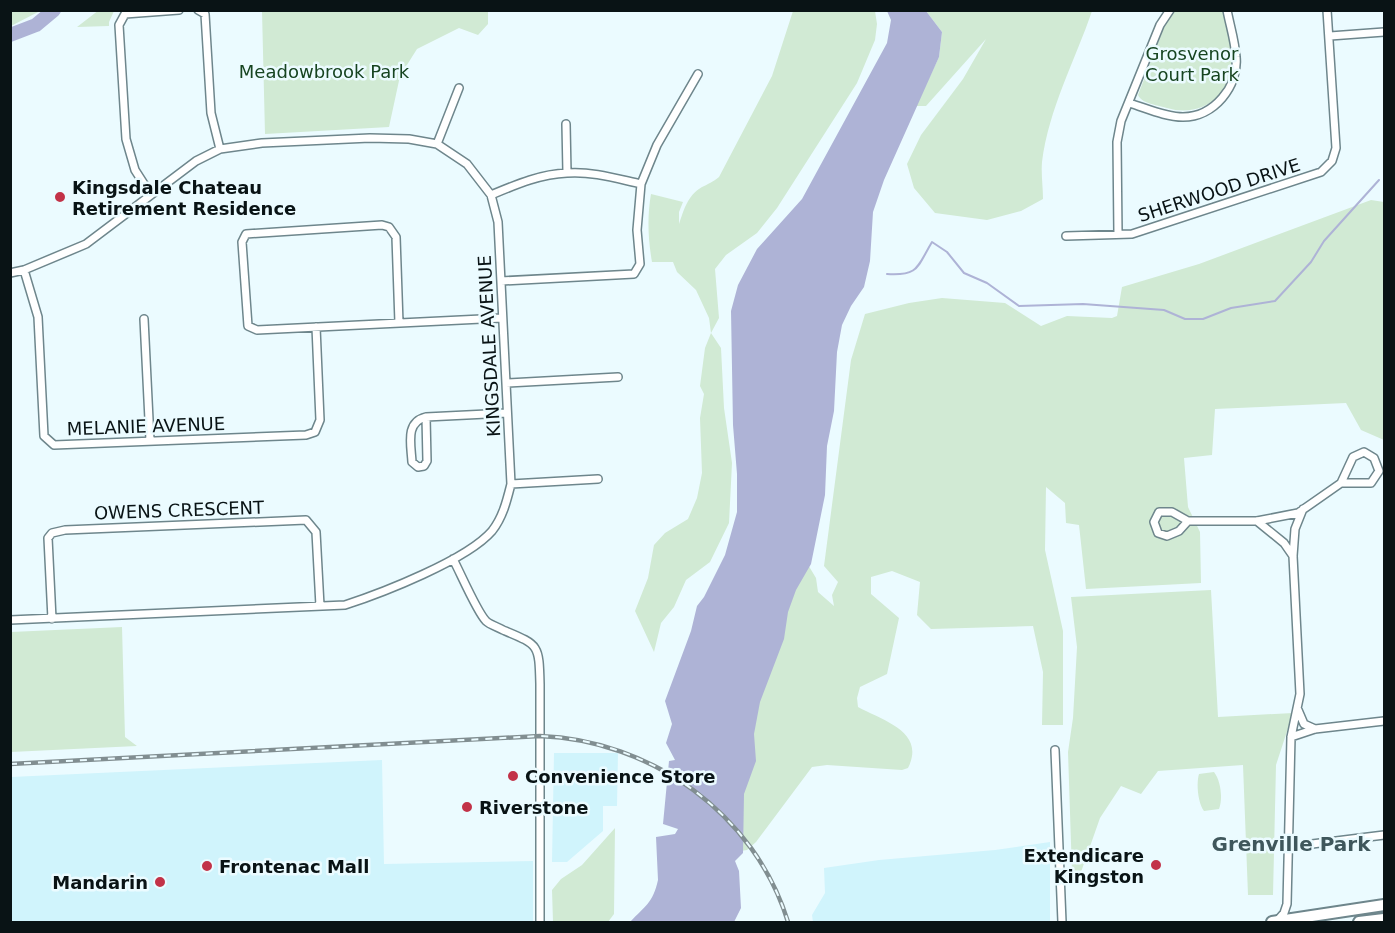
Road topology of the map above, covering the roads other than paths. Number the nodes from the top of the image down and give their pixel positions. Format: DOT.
graph roads {
  1 [pos="179,10"];
  2 [pos="198,10"];
  3 [pos="1170,10"];
  4 [pos="1227,10"];
  5 [pos="1327,10"];
  6 [pos="1384,33"];
  7 [pos="1330,36"];
  8 [pos="698,74"];
  9 [pos="459,88"];
  10 [pos="1129,103"];
  11 [pos="566,124"];
  12 [pos="437,144"];
  13 [pos="220,149"];
  14 [pos="567,173"];
  15 [pos="642,184"];
  16 [pos="151,195"];
  17 [pos="491,195"];
  18 [pos="1118,234"];
  19 [pos="1066,236"];
  20 [pos="24,270"];
  21 [pos="10,273"];
  22 [pos="501,281"];
  23 [pos="502,318"];
  24 [pos="144,319"];
  25 [pos="399,323"];
  26 [pos="316,327"];
  27 [pos="618,377"];
  28 [pos="506,383"];
  29 [pos="507,414"];
  30 [pos="426,417"];
  31 [pos="150,440"];
  32 [pos="598,479"];
  33 [pos="1341,483"];
  34 [pos="511,484"];
  35 [pos="1303,509"];
  36 [pos="1188,521"];
  37 [pos="1257,521"];
  38 [pos="1293,556"];
  39 [pos="453,559"];
  40 [pos="320,606"];
  41 [pos="52,619"];
  42 [pos="10,620"];
  43 [pos="1297,709"];
  44 [pos="1384,721"];
  45 [pos="1315,729"];
  46 [pos="1291,737"];
  47 [pos="1055,750"];
  48 [pos="1384,836"];
  49 [pos="1288,847"];
  50 [pos="1287,904"];
  51 [pos="1384,905"];
  52 [pos="1305,918"];
  53 [pos="1384,919"];
  54 [pos="540,922"];
  55 [pos="1062,922"];
  56 [pos="1272,922"];
  57 [pos="1277,922"];
  58 [pos="1359,922"];
  1 -- 16 [label="street"];
  2 -- 13 [label="street"];
  3 -- 10 [label="street"];
  4 -- 10 [label="street"];
  5 -- 7 [label="street, SHERWOOD DRIVE"];
  6 -- 7 [label="street"];
  7 -- 18 [label="street, SHERWOOD DRIVE"];
  8 -- 15 [label="street"];
  9 -- 12 [label="street"];
  10 -- 18 [label="street"];
  11 -- 14 [label="street"];
  12 -- 13 [label="street, KINGSDALE AVENUE"];
  12 -- 17 [label="street, KINGSDALE AVENUE"];
  13 -- 16 [label="street, KINGSDALE AVENUE"];
  14 -- 15 [label="street"];
  14 -- 17 [label="street"];
  15 -- 22 [label="street"];
  16 -- 20 [label="street, KINGSDALE AVENUE"];
  17 -- 22 [label="street, KINGSDALE AVENUE"];
  18 -- 19 [label="street, SHERWOOD DRIVE"];
  20 -- 21 [label="street, KINGSDALE AVENUE"];
  20 -- 31 [label="street, MELANIE AVENUE"];
  22 -- 23 [label="street, KINGSDALE AVENUE"];
  23 -- 25 [label="street"];
  23 -- 28 [label="street, KINGSDALE AVENUE"];
  24 -- 31 [label="street"];
  25 -- 26 [label="street"];
  25 -- 26 [label="street"];
  26 -- 31 [label="street, MELANIE AVENUE"];
  27 -- 28 [label="street"];
  28 -- 29 [label="street, KINGSDALE AVENUE"];
  29 -- 30 [label="street"];
  29 -- 34 [label="street, KINGSDALE AVENUE"];
  30 -- 30 [label="street"];
  32 -- 34 [label="street"];
  33 -- 33 [label="street"];
  33 -- 35 [label="street"];
  34 -- 39 [label="street, KINGSDALE AVENUE"];
  35 -- 37 [label="street"];
  35 -- 38 [label="street"];
  36 -- 36 [label="street"];
  36 -- 37 [label="street"];
  37 -- 38 [label="street"];
  38 -- 43 [label="street"];
  39 -- 40 [label="street, KINGSDALE AVENUE"];
  39 -- 54 [label="street"];
  40 -- 41 [label="street, KINGSDALE AVENUE"];
  40 -- 41 [label="street, OWENS CRESCENT"];
  41 -- 42 [label="street, KINGSDALE AVENUE"];
  43 -- 45 [label="street"];
  43 -- 46 [label="street"];
  44 -- 45 [label="street"];
  45 -- 46 [label="street"];
  46 -- 49 [label="street"];
  47 -- 55 [label="street"];
  48 -- 49 [label="street"];
  49 -- 50 [label="street"];
  50 -- 52 [label="street"];
  50 -- 57 [label="street"];
  51 -- 52 [label="main road"];
  52 -- 57 [label="main road"];
  53 -- 58 [label="main road"];
  56 -- 57 [label="main road"];
}
